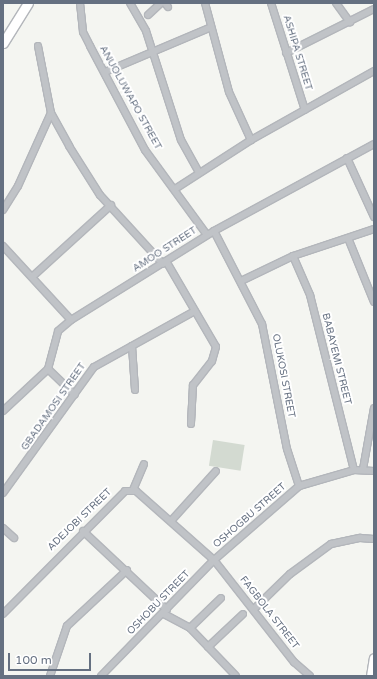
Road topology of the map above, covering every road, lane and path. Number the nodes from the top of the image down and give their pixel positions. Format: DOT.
graph roads {
  1 [pos="21,3"];
  2 [pos="28,3"];
  3 [pos="80,3"];
  4 [pos="130,3"];
  5 [pos="161,3"];
  6 [pos="205,3"];
  7 [pos="271,3"];
  8 [pos="336,3"];
  9 [pos="374,9"];
  10 [pos="148,16"];
  11 [pos="350,22"];
  12 [pos="209,28"];
  13 [pos="3,32"];
  14 [pos="3,43"];
  15 [pos="38,46"];
  16 [pos="152,49"];
  17 [pos="286,53"];
  18 [pos="374,71"];
  19 [pos="105,72"];
  20 [pos="305,110"];
  21 [pos="51,113"];
  22 [pos="251,140"];
  23 [pos="374,144"];
  24 [pos="347,158"];
  25 [pos="199,172"];
  26 [pos="175,189"];
  27 [pos="111,205"];
  28 [pos="3,210"];
  29 [pos="374,217"];
  30 [pos="374,229"];
  31 [pos="214,231"];
  32 [pos="207,235"];
  33 [pos="348,238"];
  34 [pos="3,246"];
  35 [pos="293,256"];
  36 [pos="164,263"];
  37 [pos="32,277"];
  38 [pos="241,281"];
  39 [pos="374,302"];
  40 [pos="195,311"];
  41 [pos="71,320"];
  42 [pos="132,346"];
  43 [pos="48,369"];
  44 [pos="134,390"];
  45 [pos="75,395"];
  46 [pos="374,408"];
  47 [pos="3,411"];
  48 [pos="191,424"];
  49 [pos="144,464"];
  50 [pos="363,469"];
  51 [pos="354,470"];
  52 [pos="216,471"];
  53 [pos="374,471"];
  54 [pos="299,486"];
  55 [pos="133,490"];
  56 [pos="3,493"];
  57 [pos="171,521"];
  58 [pos="3,528"];
  59 [pos="83,531"];
  60 [pos="14,538"];
  61 [pos="374,539"];
  62 [pos="214,560"];
  63 [pos="127,570"];
  64 [pos="221,598"];
  65 [pos="3,599"];
  66 [pos="9,605"];
  67 [pos="254,609"];
  68 [pos="165,612"];
  69 [pos="3,614"];
  70 [pos="243,614"];
  71 [pos="190,628"];
  72 [pos="208,647"];
  73 [pos="374,658"];
  74 [pos="50,676"];
  75 [pos="101,676"];
  76 [pos="236,676"];
  77 [pos="310,676"];
  78 [pos="371,676"];
  1 -- 13 [label="main road"];
  2 -- 14 [label="main road"];
  3 -- 19 [label="street, ANUOLUWAPO STREET"];
  4 -- 16 [label="street"];
  5 -- 10 [label="street"];
  6 -- 12 [label="street"];
  7 -- 17 [label="street, ASHIPA STREET"];
  8 -- 11 [label="street"];
  9 -- 11 [label="street"];
  11 -- 17 [label="street"];
  12 -- 16 [label="street"];
  12 -- 22 [label="street"];
  15 -- 21 [label="street"];
  16 -- 19 [label="street"];
  16 -- 25 [label="street"];
  17 -- 20 [label="street, ASHIPA STREET"];
  18 -- 20 [label="street"];
  19 -- 26 [label="street, ANUOLUWAPO STREET"];
  20 -- 22 [label="street"];
  21 -- 27 [label="street"];
  21 -- 28 [label="street"];
  22 -- 25 [label="street"];
  23 -- 24 [label="street, AMOO STREET"];
  24 -- 29 [label="street"];
  24 -- 31 [label="street, AMOO STREET"];
  25 -- 26 [label="street"];
  26 -- 32 [label="street, ANUOLUWAPO STREET"];
  27 -- 36 [label="street"];
  27 -- 37 [label="street"];
  30 -- 33 [label="street"];
  31 -- 32 [label="street, AMOO STREET"];
  31 -- 38 [label="street, OLUKOSI STREET"];
  32 -- 36 [label="street, AMOO STREET"];
  33 -- 35 [label="street"];
  33 -- 39 [label="street"];
  34 -- 37 [label="street"];
  35 -- 38 [label="street"];
  35 -- 51 [label="street, BABAYEMI STREET"];
  36 -- 40 [label="street"];
  36 -- 41 [label="street, AMOO STREET"];
  37 -- 41 [label="street"];
  38 -- 54 [label="street, OLUKOSI STREET"];
  40 -- 42 [label="street, GBADAMOSI STREET"];
  40 -- 48 [label="street"];
  41 -- 43 [label="street, AMOO STREET"];
  42 -- 44 [label="street"];
  42 -- 45 [label="street, GBADAMOSI STREET"];
  43 -- 45 [label="street"];
  43 -- 47 [label="street"];
  45 -- 56 [label="street, GBADAMOSI STREET"];
  46 -- 50 [label="street"];
  49 -- 55 [label="street"];
  50 -- 51 [label="street"];
  50 -- 53 [label="street"];
  51 -- 54 [label="street"];
  52 -- 57 [label="street"];
  54 -- 62 [label="street, OSHOGBU STREET"];
  55 -- 57 [label="street"];
  55 -- 59 [label="street, ADEJOBI STREET"];
  57 -- 62 [label="street"];
  58 -- 60 [label="street"];
  59 -- 63 [label="street"];
  59 -- 66 [label="street, ADEJOBI STREET"];
  61 -- 67 [label="street"];
  62 -- 67 [label="street, FAGBOLA STREET"];
  62 -- 68 [label="street, OSHOBU STREET"];
  63 -- 68 [label="street"];
  63 -- 74 [label="street"];
  64 -- 71 [label="street"];
  65 -- 66 [label="street"];
  66 -- 69 [label="street, ADEJOBI STREET"];
  67 -- 77 [label="street, FAGBOLA STREET"];
  68 -- 71 [label="street"];
  68 -- 75 [label="street, OSHOBU STREET"];
  70 -- 72 [label="street"];
  71 -- 72 [label="street"];
  72 -- 76 [label="street"];
  73 -- 78 [label="main road"];
}
